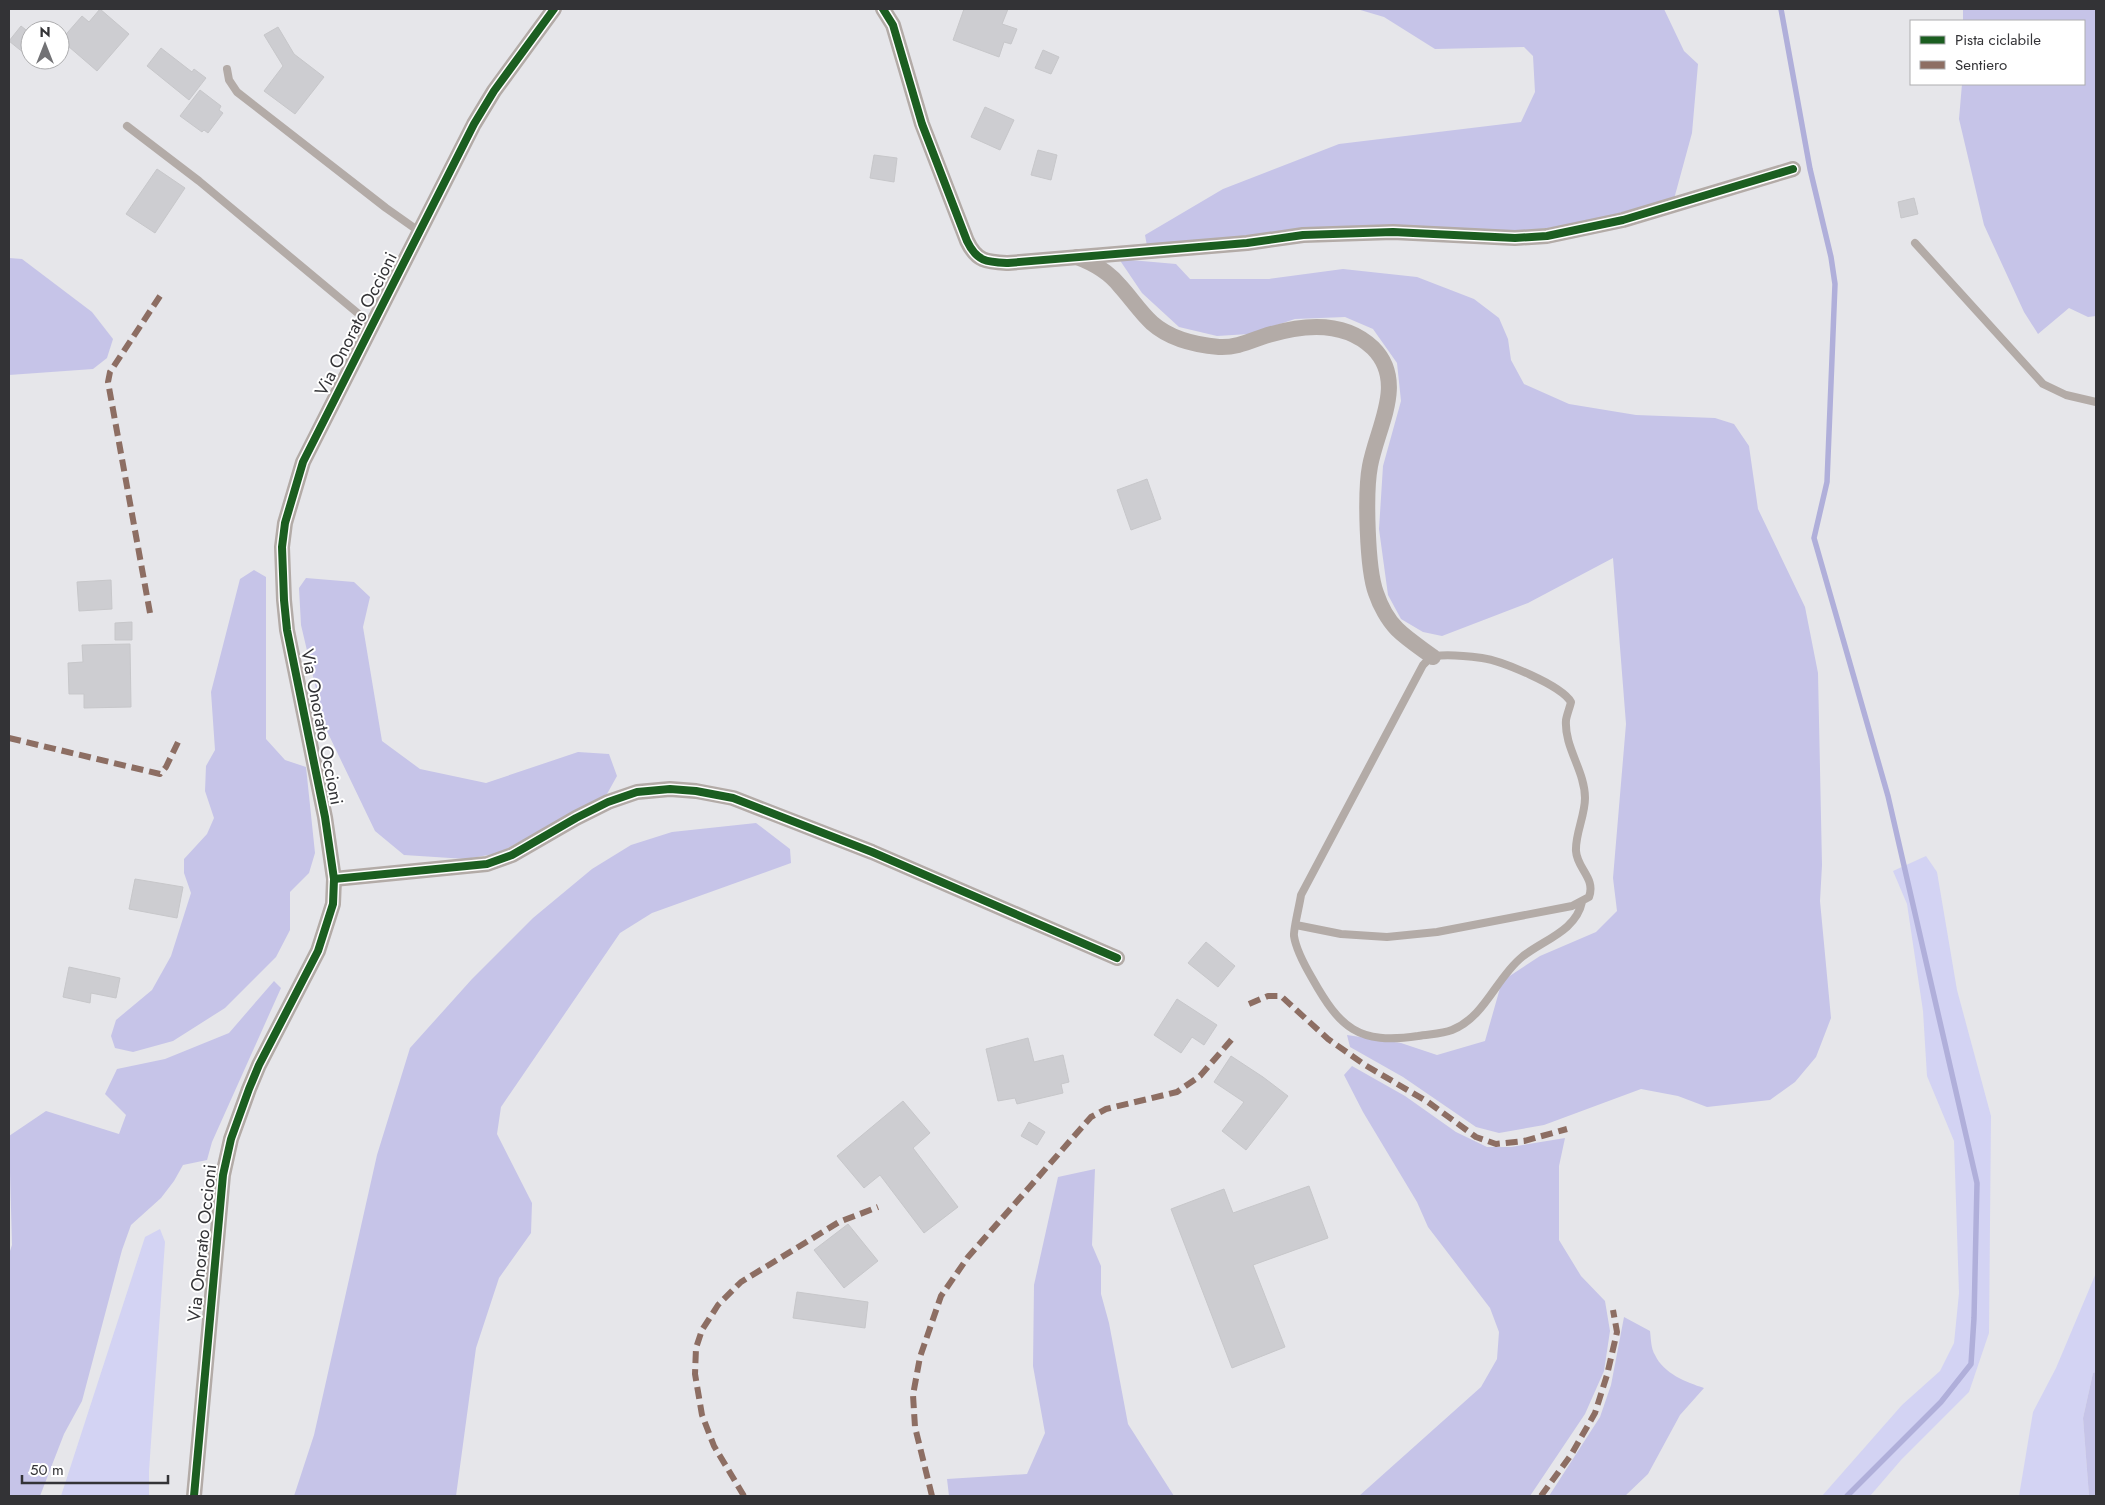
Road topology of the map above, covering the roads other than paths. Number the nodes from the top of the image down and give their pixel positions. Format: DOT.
graph roads {
  1 [pos="554,9"];
  2 [pos="883,9"];
  3 [pos="226,69"];
  4 [pos="127,126"];
  5 [pos="1793,169"];
  6 [pos="420,232"];
  7 [pos="1916,243"];
  8 [pos="1077,256"];
  9 [pos="372,326"];
  10 [pos="2096,402"];
  11 [pos="1433,657"];
  12 [pos="334,878"];
  13 [pos="1582,902"];
  14 [pos="1296,924"];
  15 [pos="1117,958"];
  16 [pos="194,1496"];
  1 -- 6 [label="street, Via Onorato Occioni"];
  2 -- 8 [label="street"];
  3 -- 6 [label="lane"];
  4 -- 9 [label="lane"];
  5 -- 8 [label="street"];
  6 -- 9 [label="street, Via Onorato Occioni"];
  7 -- 10 [label="lane"];
  8 -- 11 [label="street"];
  9 -- 12 [label="street, Via Onorato Occioni"];
  11 -- 13 [label="lane"];
  11 -- 14 [label="lane"];
  12 -- 15 [label="street"];
  12 -- 16 [label="street, Via Onorato Occioni"];
  13 -- 14 [label="lane"];
  13 -- 14 [label="lane"];
}
